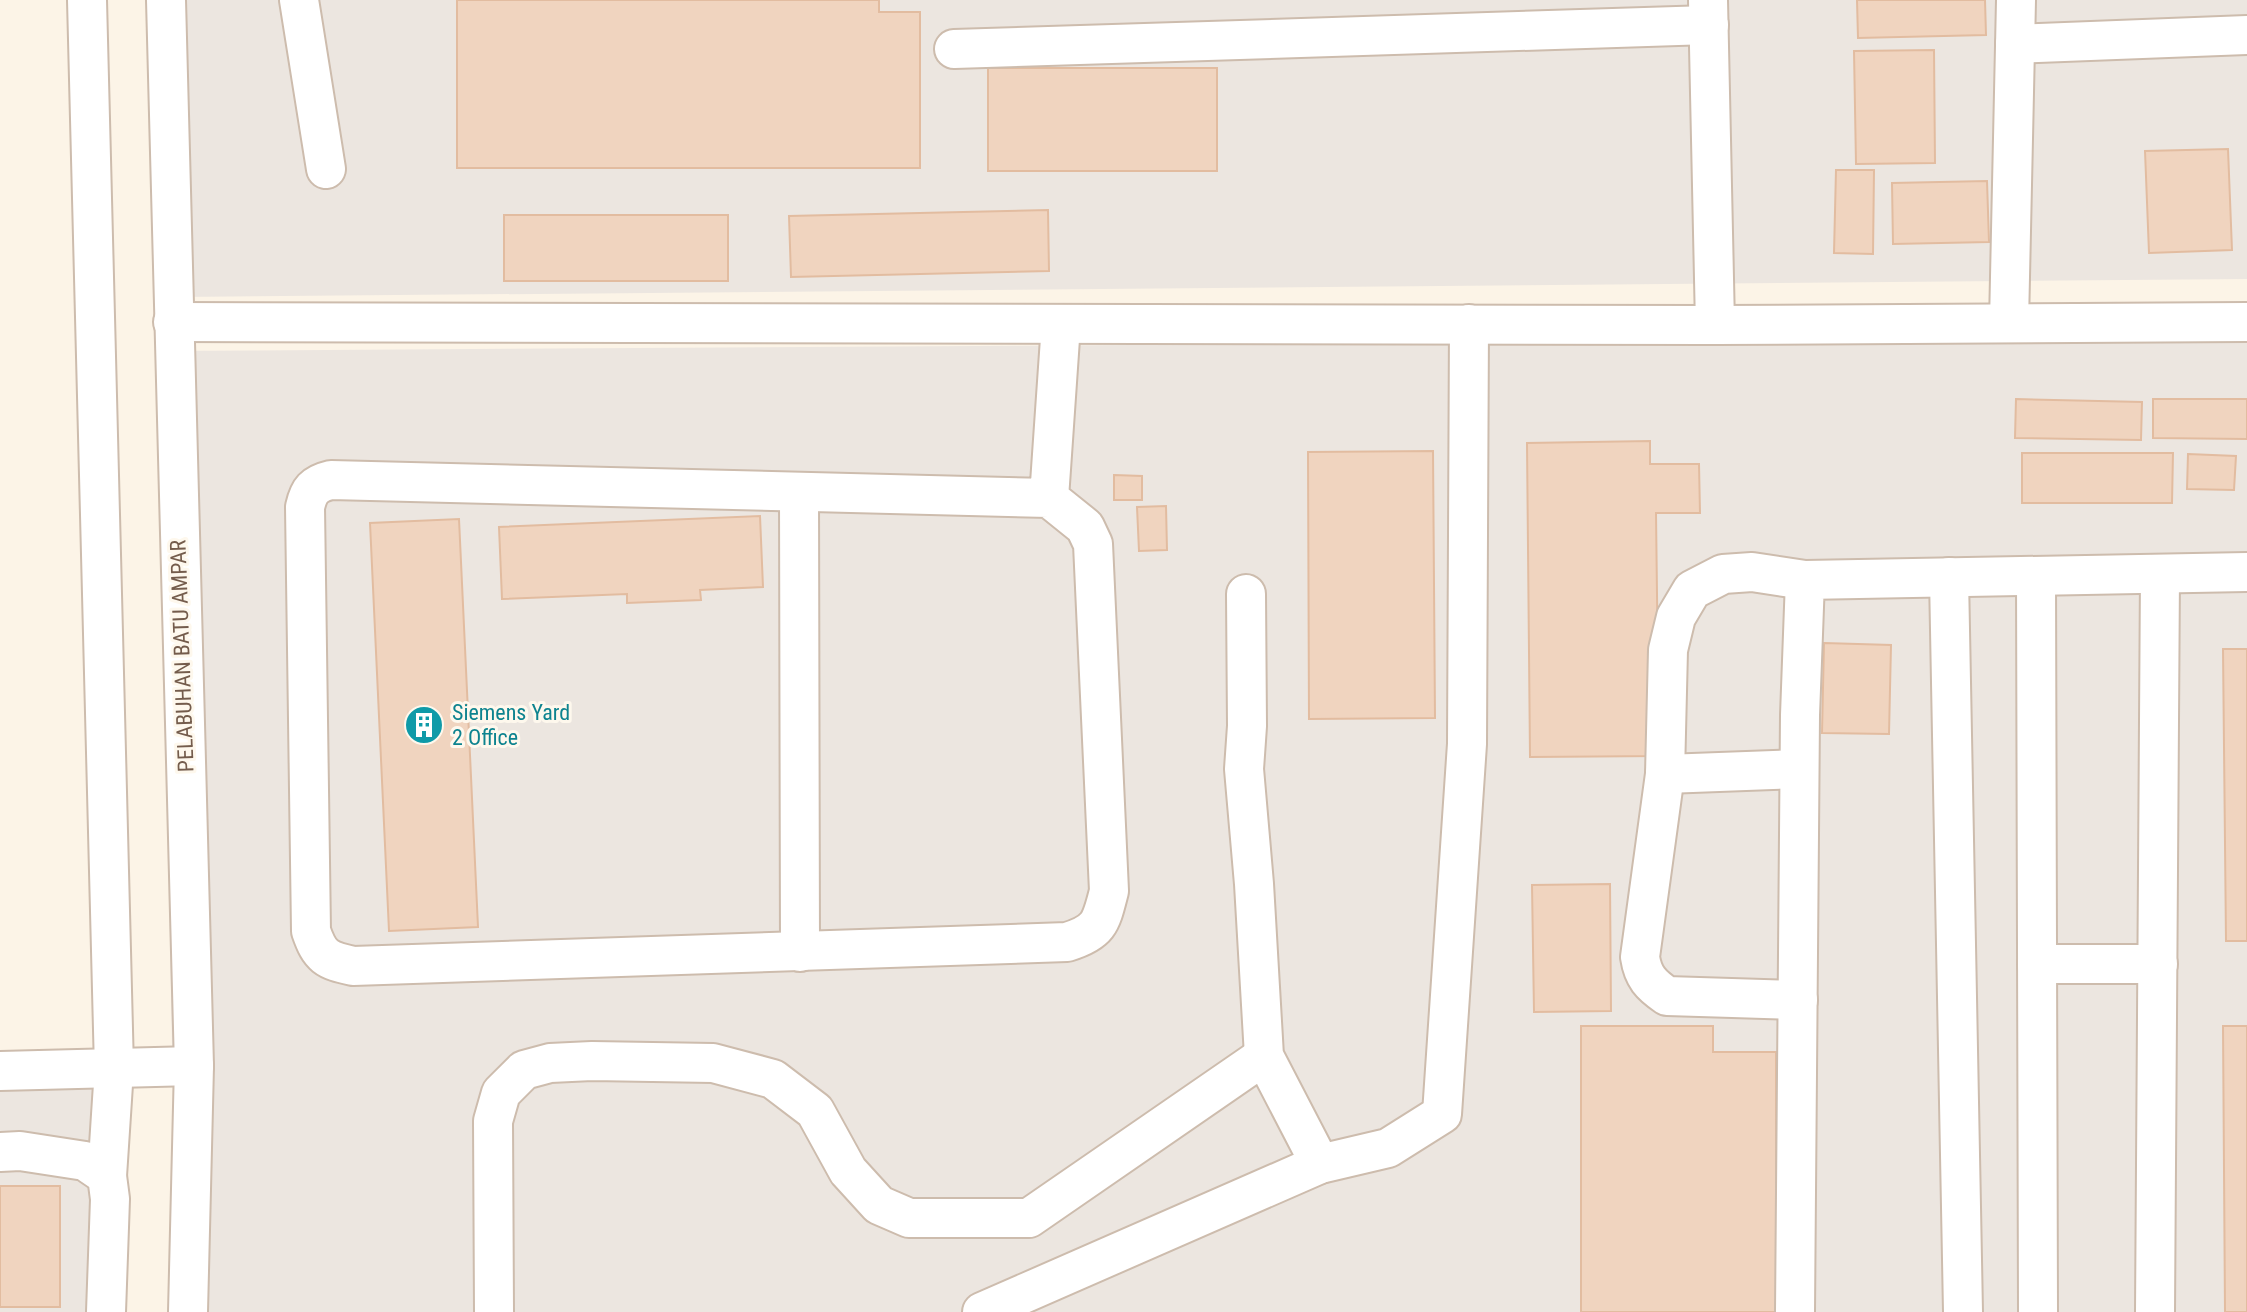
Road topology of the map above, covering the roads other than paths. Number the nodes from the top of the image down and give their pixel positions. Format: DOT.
graph roads {
  1 [pos="87,0"];
  2 [pos="166,0"];
  3 [pos="299,0"];
  4 [pos="2016,0"];
  5 [pos="1709,13"];
  6 [pos="2247,35"];
  7 [pos="2015,44"];
  8 [pos="954,49"];
  9 [pos="326,169"];
  10 [pos="173,322"];
  11 [pos="2247,322"];
  12 [pos="2009,323"];
  13 [pos="1061,324"];
  14 [pos="1469,324"];
  15 [pos="1715,325"];
  16 [pos="799,492"];
  17 [pos="1049,498"];
  18 [pos="2247,572"];
  19 [pos="2160,574"];
  20 [pos="1949,577"];
  21 [pos="2036,577"];
  22 [pos="1805,580"];
  23 [pos="1246,594"];
  24 [pos="1799,769"];
  25 [pos="1665,774"];
  26 [pos="800,952"];
  27 [pos="2037,964"];
  28 [pos="2158,964"];
  29 [pos="1798,1000"];
  30 [pos="1264,1056"];
  31 [pos="194,1066"];
  32 [pos="114,1069"];
  33 [pos="0,1071"];
  34 [pos="0,1152"];
  35 [pos="1320,1164"];
  36 [pos="107,1176"];
  37 [pos="106,1312"];
  38 [pos="188,1312"];
  39 [pos="494,1312"];
  40 [pos="982,1312"];
  41 [pos="1795,1312"];
  42 [pos="1963,1312"];
  43 [pos="2038,1312"];
  44 [pos="2155,1312"];
  1 -- 32 [label="lane"];
  2 -- 10 [label="lane, PELABUHAN BATU AMPAR"];
  3 -- 9 [label="lane"];
  4 -- 7 [label="lane"];
  5 -- 8 [label="lane"];
  5 -- 15 [label="lane"];
  6 -- 7 [label="lane"];
  7 -- 12 [label="lane"];
  10 -- 13 [label="lane"];
  10 -- 31 [label="lane, PELABUHAN BATU AMPAR"];
  11 -- 12 [label="lane"];
  12 -- 15 [label="lane"];
  13 -- 14 [label="lane"];
  13 -- 17 [label="lane"];
  14 -- 15 [label="lane"];
  14 -- 35 [label="lane"];
  16 -- 17 [label="lane"];
  16 -- 26 [label="lane"];
  16 -- 26 [label="lane"];
  17 -- 26 [label="lane"];
  18 -- 19 [label="lane"];
  19 -- 21 [label="lane"];
  19 -- 28 [label="lane"];
  20 -- 21 [label="lane"];
  20 -- 22 [label="lane"];
  20 -- 42 [label="lane"];
  21 -- 27 [label="lane"];
  22 -- 24 [label="lane"];
  22 -- 25 [label="lane"];
  23 -- 30 [label="lane"];
  24 -- 25 [label="lane"];
  24 -- 29 [label="lane"];
  25 -- 29 [label="lane"];
  27 -- 28 [label="lane"];
  27 -- 43 [label="lane"];
  28 -- 44 [label="lane"];
  29 -- 41 [label="lane"];
  30 -- 35 [label="lane"];
  30 -- 39 [label="lane"];
  31 -- 32 [label="lane"];
  31 -- 38 [label="lane, PELABUHAN BATU AMPAR"];
  32 -- 33 [label="lane"];
  32 -- 36 [label="lane"];
  34 -- 36 [label="lane"];
  35 -- 40 [label="lane"];
  36 -- 37 [label="lane"];
}
